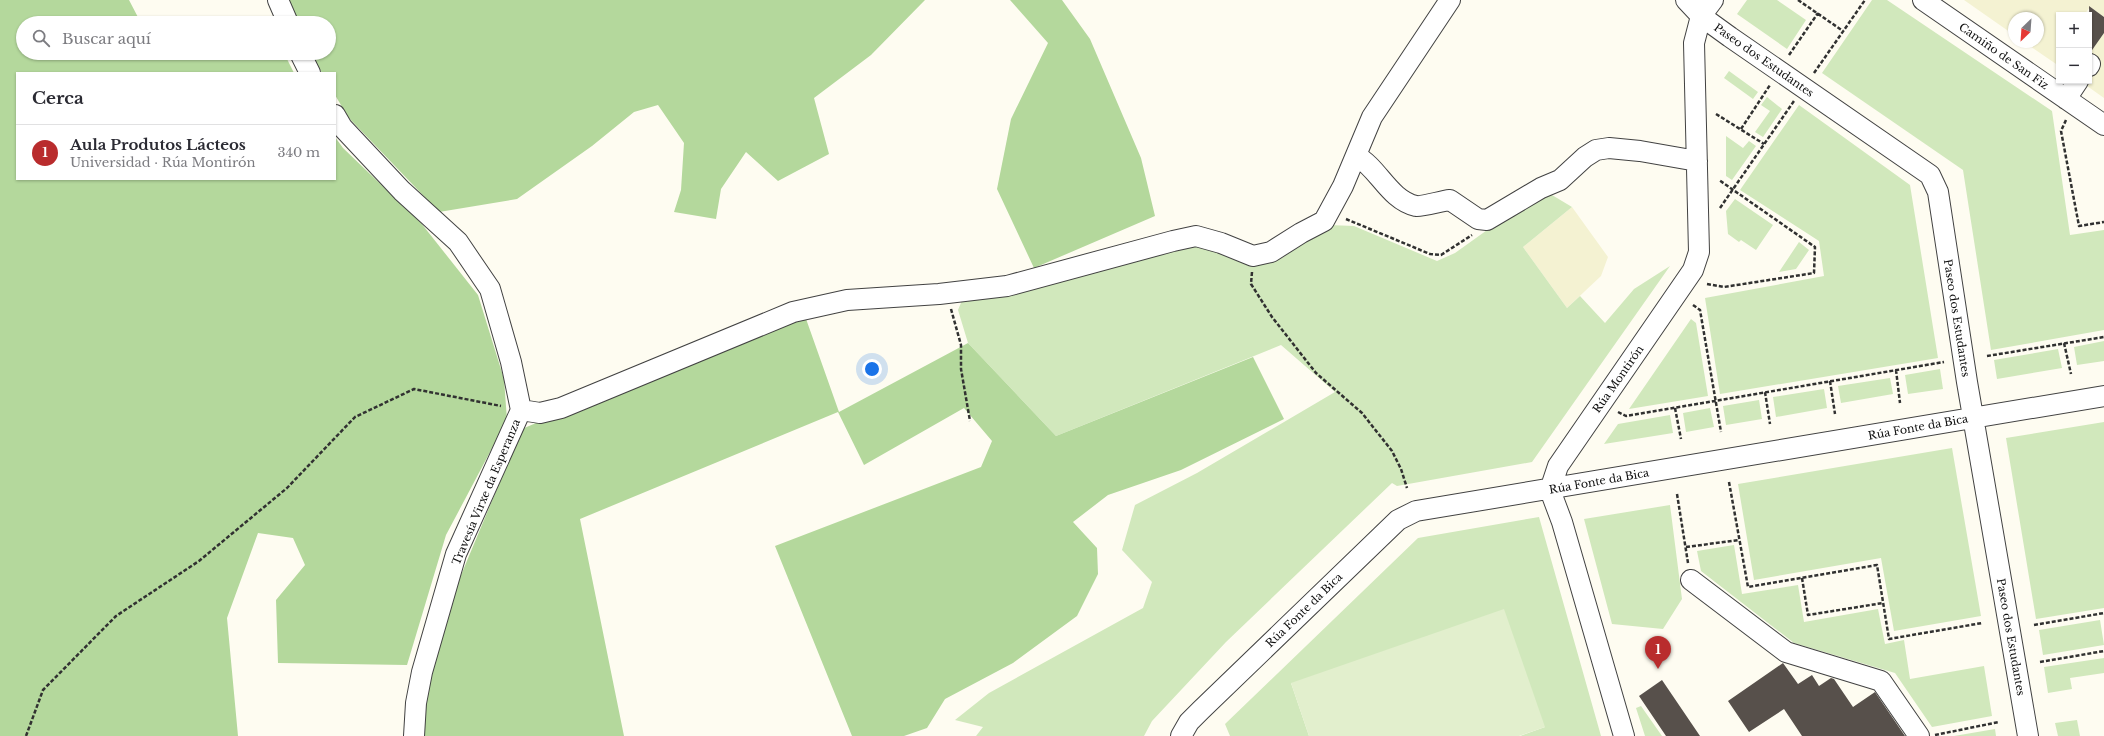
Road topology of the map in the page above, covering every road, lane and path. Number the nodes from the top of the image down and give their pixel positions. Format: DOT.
graph roads {
  1 [pos="278,0"];
  2 [pos="1450,0"];
  3 [pos="1686,0"];
  4 [pos="1713,0"];
  5 [pos="1798,0"];
  6 [pos="1865,0"];
  7 [pos="1923,0"];
  8 [pos="1818,13"];
  9 [pos="285,16"];
  10 [pos="1701,16"];
  11 [pos="1843,31"];
  12 [pos="1789,55"];
  13 [pos="304,60"];
  14 [pos="310,72"];
  15 [pos="1814,73"];
  16 [pos="1770,84"];
  17 [pos="2076,84"];
  18 [pos="2066,99"];
  19 [pos="1794,101"];
  20 [pos="1716,114"];
  21 [pos="336,117"];
  22 [pos="2067,120"];
  23 [pos="2104,125"];
  24 [pos="1741,129"];
  25 [pos="1764,144"];
  26 [pos="1356,156"];
  27 [pos="1697,161"];
  28 [pos="1719,180"];
  29 [pos="1733,190"];
  30 [pos="1720,208"];
  31 [pos="1329,211"];
  32 [pos="1487,220"];
  33 [pos="2104,222"];
  34 [pos="1253,256"];
  35 [pos="1707,284"];
  36 [pos="947,293"];
  37 [pos="1693,305"];
  38 [pos="2104,337"];
  39 [pos="2064,343"];
  40 [pos="1987,356"];
  41 [pos="1944,362"];
  42 [pos="1896,370"];
  43 [pos="2071,374"];
  44 [pos="1830,381"];
  45 [pos="1765,392"];
  46 [pos="2104,396"];
  47 [pos="1716,401"];
  48 [pos="1900,403"];
  49 [pos="1675,408"];
  50 [pos="521,410"];
  51 [pos="1618,412"];
  52 [pos="1835,414"];
  53 [pos="1974,418"];
  54 [pos="970,421"];
  55 [pos="1770,424"];
  56 [pos="1721,432"];
  57 [pos="1681,439"];
  58 [pos="1729,482"];
  59 [pos="1407,488"];
  60 [pos="1550,490"];
  61 [pos="1677,494"];
  62 [pos="1739,540"];
  63 [pos="1686,547"];
  64 [pos="1802,578"];
  65 [pos="1691,580"];
  66 [pos="1883,603"];
  67 [pos="2104,614"];
  68 [pos="1982,624"];
  69 [pos="2034,625"];
  70 [pos="2104,651"];
  71 [pos="2040,662"];
  72 [pos="1999,722"];
  73 [pos="1190,731"];
  74 [pos="26,736"];
  75 [pos="414,736"];
  76 [pos="1624,736"];
  77 [pos="1919,736"];
  78 [pos="1929,736"];
  79 [pos="2028,736"];
  1 -- 9 [label="street"];
  2 -- 26 [label="street"];
  3 -- 10 [label="street, Paseo dos Estudantes"];
  4 -- 10 [label="street"];
  5 -- 8 [label="path"];
  6 -- 11 [label="path"];
  7 -- 18 [label="street, Camiño de San Fiz"];
  8 -- 11 [label="path"];
  8 -- 12 [label="path"];
  10 -- 27 [label="street, Rúa Montirón"];
  10 -- 53 [label="street, Paseo dos Estudantes"];
  11 -- 15 [label="path"];
  13 -- 14 [label="street"];
  16 -- 24 [label="path"];
  17 -- 18 [label="street"];
  18 -- 23 [label="street, Camiño de San Fiz"];
  19 -- 25 [label="path"];
  20 -- 24 [label="path"];
  21 -- 50 [label="street, Travesía Virxe da Esperanza"];
  22 -- 33 [label="path"];
  24 -- 25 [label="path"];
  25 -- 29 [label="path"];
  26 -- 31 [label="street"];
  26 -- 32 [label="street"];
  27 -- 32 [label="street"];
  27 -- 60 [label="street, Rúa Montirón"];
  28 -- 29 [label="path"];
  29 -- 30 [label="path"];
  29 -- 35 [label="path"];
  31 -- 32 [label="path"];
  31 -- 34 [label="street"];
  34 -- 36 [label="street"];
  34 -- 59 [label="path"];
  36 -- 50 [label="street"];
  36 -- 54 [label="path"];
  37 -- 47 [label="path"];
  38 -- 39 [label="path"];
  39 -- 40 [label="path"];
  39 -- 43 [label="path"];
  41 -- 42 [label="path"];
  42 -- 44 [label="path"];
  42 -- 48 [label="path"];
  44 -- 45 [label="path"];
  44 -- 52 [label="path"];
  45 -- 47 [label="path"];
  45 -- 55 [label="path"];
  46 -- 53 [label="street, Rúa Fonte da Bica"];
  47 -- 49 [label="path"];
  47 -- 56 [label="path"];
  49 -- 51 [label="path"];
  49 -- 57 [label="path"];
  50 -- 74 [label="path"];
  50 -- 75 [label="street, Travesía Virxe da Esperanza"];
  53 -- 60 [label="street, Rúa Fonte da Bica"];
  53 -- 79 [label="street, Paseo dos Estudantes"];
  58 -- 62 [label="path"];
  60 -- 73 [label="street, Rúa Fonte da Bica"];
  60 -- 76 [label="street"];
  61 -- 63 [label="path"];
  62 -- 63 [label="path"];
  62 -- 64 [label="path"];
  63 -- 65 [label="path"];
  64 -- 66 [label="path"];
  64 -- 66 [label="path"];
  65 -- 77 [label="street"];
  66 -- 68 [label="path"];
  67 -- 69 [label="path"];
  70 -- 71 [label="path"];
  72 -- 78 [label="path"];
}
